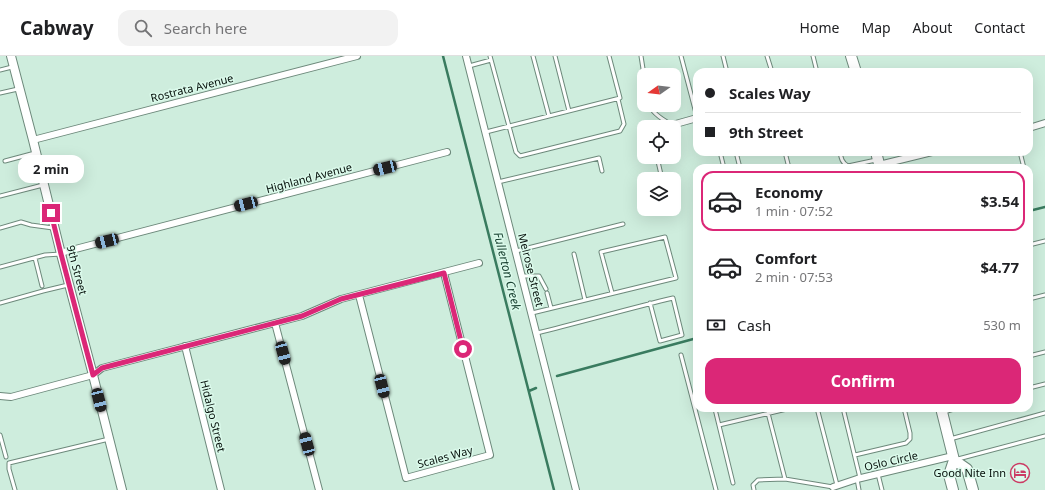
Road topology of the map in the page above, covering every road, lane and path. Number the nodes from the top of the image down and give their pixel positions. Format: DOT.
graph roads {
  1 [pos="11,56"];
  2 [pos="357,56"];
  3 [pos="466,56"];
  4 [pos="533,56"];
  5 [pos="555,56"];
  6 [pos="609,56"];
  7 [pos="641,56"];
  8 [pos="681,56"];
  9 [pos="723,56"];
  10 [pos="767,56"];
  11 [pos="813,56"];
  12 [pos="851,56"];
  13 [pos="491,58"];
  14 [pos="14,66"];
  15 [pos="469,66"];
  16 [pos="643,68"];
  17 [pos="726,68"];
  18 [pos="771,68"];
  19 [pos="816,68"];
  20 [pos="855,68"];
  21 [pos="0,70"];
  22 [pos="20,88"];
  23 [pos="0,93"];
  24 [pos="618,99"];
  25 [pos="693,102"];
  26 [pos="569,111"];
  27 [pos="654,112"];
  28 [pos="549,116"];
  29 [pos="693,119"];
  30 [pos="664,120"];
  31 [pos="681,123"];
  32 [pos="1045,124"];
  33 [pos="509,126"];
  34 [pos="1033,127"];
  35 [pos="486,132"];
  36 [pos="33,140"];
  37 [pos="36,152"];
  38 [pos="447,152"];
  39 [pos="912,156"];
  40 [pos="6,161"];
  41 [pos="877,163"];
  42 [pos="602,171"];
  43 [pos="498,182"];
  44 [pos="44,184"];
  45 [pos="0,196"];
  46 [pos="623,224"];
  47 [pos="0,228"];
  48 [pos="54,228"];
  49 [pos="1045,241"];
  50 [pos="1033,244"];
  51 [pos="516,252"];
  52 [pos="61,254"];
  53 [pos="574,254"];
  54 [pos="35,258"];
  55 [pos="480,263"];
  56 [pos="0,267"];
  57 [pos="444,273"];
  58 [pos="522,276"];
  59 [pos="69,285"];
  60 [pos="42,286"];
  61 [pos="546,289"];
  62 [pos="547,293"];
  63 [pos="612,293"];
  64 [pos="359,295"];
  65 [pos="1045,295"];
  66 [pos="1033,298"];
  67 [pos="585,300"];
  68 [pos="0,303"];
  69 [pos="650,303"];
  70 [pos="551,308"];
  71 [pos="532,313"];
  72 [pos="275,323"];
  73 [pos="536,333"];
  74 [pos="185,346"];
  75 [pos="1045,352"];
  76 [pos="681,355"];
  77 [pos="1033,355"];
  78 [pos="93,375"];
  79 [pos="1045,384"];
  80 [pos="1033,387"];
  81 [pos="0,396"];
  82 [pos="693,401"];
  83 [pos="696,412"];
  84 [pos="716,412"];
  85 [pos="773,412"];
  86 [pos="818,412"];
  87 [pos="844,412"];
  88 [pos="905,412"];
  89 [pos="942,412"];
  90 [pos="768,413"];
  91 [pos="1045,414"];
  92 [pos="719,426"];
  93 [pos="0,435"];
  94 [pos="1045,436"];
  95 [pos="109,439"];
  96 [pos="949,439"];
  97 [pos="855,455"];
  98 [pos="6,457"];
  99 [pos="954,458"];
  100 [pos="878,474"];
  101 [pos="785,479"];
  102 [pos="859,479"];
  103 [pos="733,483"];
  104 [pos="835,486"];
  105 [pos="15,490"];
  106 [pos="122,490"];
  107 [pos="222,490"];
  108 [pos="319,490"];
  109 [pos="576,490"];
  110 [pos="716,490"];
  111 [pos="754,490"];
  112 [pos="859,490"];
  113 [pos="882,490"];
  114 [pos="953,490"];
  115 [pos="973,490"];
  1 -- 14 [label="street, 9th Street"];
  2 -- 36 [label="street, Rostrata Avenue"];
  3 -- 15 [label="street, Melrose Street"];
  4 -- 28 [label="lane"];
  5 -- 26 [label="lane"];
  6 -- 24 [label="lane"];
  7 -- 16 [label="lane"];
  8 -- 25 [label="lane"];
  9 -- 17 [label="lane"];
  10 -- 18 [label="lane"];
  11 -- 19 [label="lane"];
  12 -- 20 [label="main road"];
  13 -- 15 [label="lane"];
  13 -- 33 [label="lane"];
  14 -- 21 [label="lane"];
  14 -- 22 [label="street, 9th Street"];
  15 -- 35 [label="street, Melrose Street"];
  22 -- 23 [label="lane"];
  22 -- 36 [label="street, 9th Street"];
  24 -- 26 [label="lane"];
  24 -- 33 [label="lane"];
  26 -- 28 [label="lane"];
  27 -- 30 [label="lane"];
  28 -- 33 [label="lane"];
  29 -- 31 [label="street"];
  32 -- 34 [label="street"];
  33 -- 35 [label="lane"];
  35 -- 43 [label="street, Melrose Street"];
  36 -- 37 [label="street, 9th Street"];
  37 -- 40 [label="lane"];
  37 -- 44 [label="street, 9th Street"];
  38 -- 52 [label="street, Highland Avenue"];
  39 -- 41 [label="street"];
  42 -- 43 [label="lane"];
  43 -- 51 [label="street, Melrose Street"];
  44 -- 45 [label="lane"];
  44 -- 48 [label="street, 9th Street"];
  46 -- 51 [label="lane"];
  47 -- 48 [label="lane"];
  48 -- 52 [label="street, 9th Street"];
  49 -- 50 [label="lane"];
  51 -- 58 [label="street, Melrose Street"];
  52 -- 54 [label="lane"];
  52 -- 59 [label="street, 9th Street"];
  53 -- 67 [label="lane"];
  54 -- 56 [label="lane"];
  54 -- 60 [label="lane"];
  55 -- 57 [label="street"];
  57 -- 64 [label="street"];
  57 -- 64 [label="street, Scales Way"];
  58 -- 61 [label="lane"];
  58 -- 71 [label="street, Melrose Street"];
  59 -- 68 [label="lane"];
  59 -- 78 [label="street, 9th Street"];
  62 -- 70 [label="lane"];
  63 -- 63 [label="lane"];
  63 -- 67 [label="lane"];
  64 -- 72 [label="street"];
  65 -- 66 [label="lane"];
  67 -- 70 [label="lane"];
  69 -- 69 [label="lane"];
  69 -- 73 [label="lane"];
  70 -- 71 [label="lane"];
  71 -- 73 [label="street, Melrose Street"];
  72 -- 74 [label="street"];
  72 -- 108 [label="street"];
  73 -- 109 [label="street, Melrose Street"];
  74 -- 78 [label="street"];
  74 -- 107 [label="street, Hidalgo Street"];
  75 -- 77 [label="lane"];
  76 -- 82 [label="lane"];
  78 -- 81 [label="street"];
  78 -- 95 [label="street, 9th Street"];
  79 -- 80 [label="lane"];
  83 -- 110 [label="lane"];
  84 -- 92 [label="lane"];
  85 -- 90 [label="lane"];
  86 -- 104 [label="lane"];
  87 -- 97 [label="lane"];
  88 -- 97 [label="lane"];
  89 -- 96 [label="main road"];
  90 -- 92 [label="lane"];
  90 -- 101 [label="lane"];
  91 -- 96 [label="lane"];
  92 -- 103 [label="lane"];
  93 -- 98 [label="lane"];
  94 -- 99 [label="lane"];
  95 -- 105 [label="lane"];
  95 -- 106 [label="street, 9th Street"];
  96 -- 99 [label="main road"];
  97 -- 102 [label="lane"];
  99 -- 100 [label="street, Oslo Circle"];
  99 -- 114 [label="main road"];
  99 -- 115 [label="main road"];
  100 -- 102 [label="street, Oslo Circle"];
  100 -- 113 [label="lane"];
  101 -- 104 [label="lane"];
  101 -- 111 [label="lane"];
  102 -- 104 [label="street, Oslo Circle"];
  102 -- 112 [label="lane"];
}
